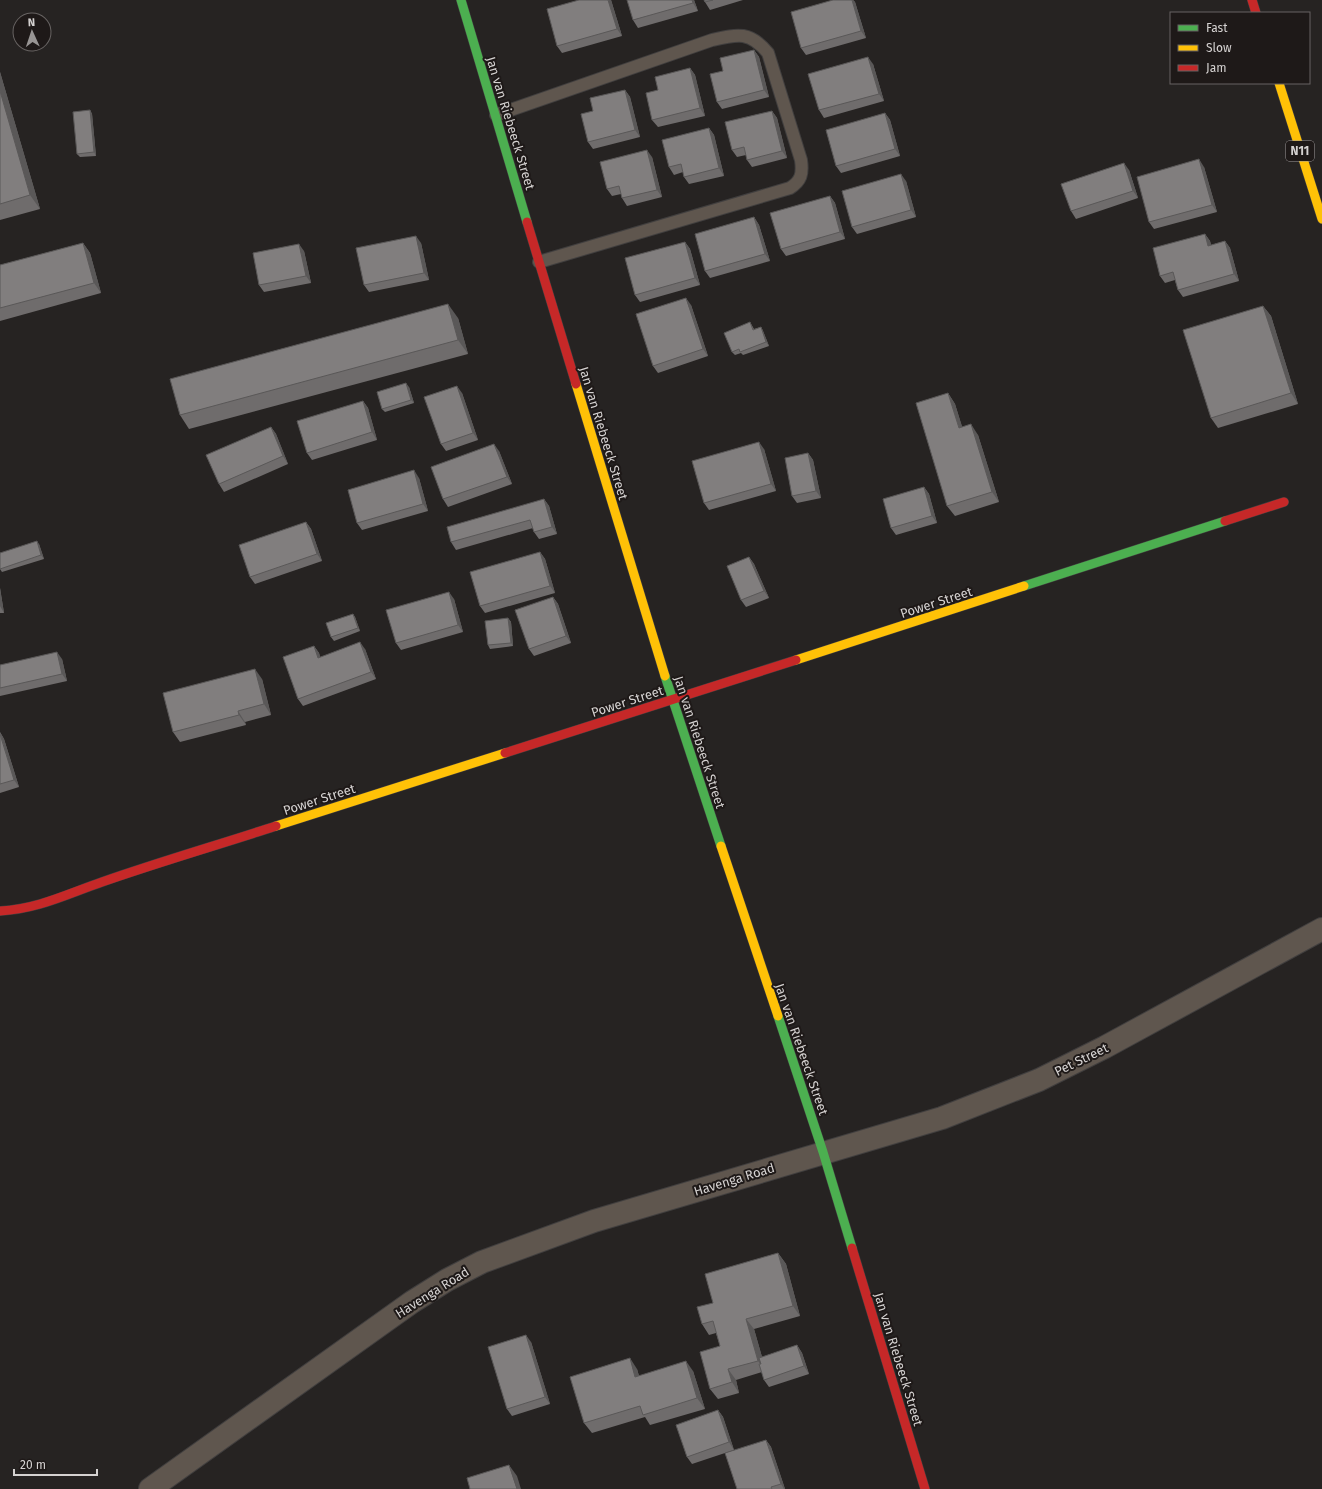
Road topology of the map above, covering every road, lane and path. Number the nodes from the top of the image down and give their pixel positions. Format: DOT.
graph roads {
  1 [pos="461,0"];
  2 [pos="1252,0"];
  3 [pos="1256,12"];
  4 [pos="1279,84"];
  5 [pos="496,115"];
  6 [pos="1322,218"];
  7 [pos="539,262"];
  8 [pos="1284,502"];
  9 [pos="672,700"];
  10 [pos="0,911"];
  11 [pos="1322,929"];
  12 [pos="823,1152"];
  13 [pos="150,1489"];
  14 [pos="925,1489"];
  1 -- 5 [label="main road, Jan van Riebeeck Street"];
  2 -- 3 [label="main road"];
  4 -- 6 [label="main road, N11"];
  5 -- 7 [label="main road, Jan van Riebeeck Street"];
  5 -- 7 [label="lane"];
  7 -- 9 [label="main road, Jan van Riebeeck Street"];
  8 -- 9 [label="main road, Power Street"];
  9 -- 10 [label="main road, Power Street"];
  9 -- 12 [label="main road, Jan van Riebeeck Street"];
  11 -- 12 [label="street, Pet Street"];
  12 -- 13 [label="street, Havenga Road"];
  12 -- 14 [label="main road, Jan van Riebeeck Street"];
}
